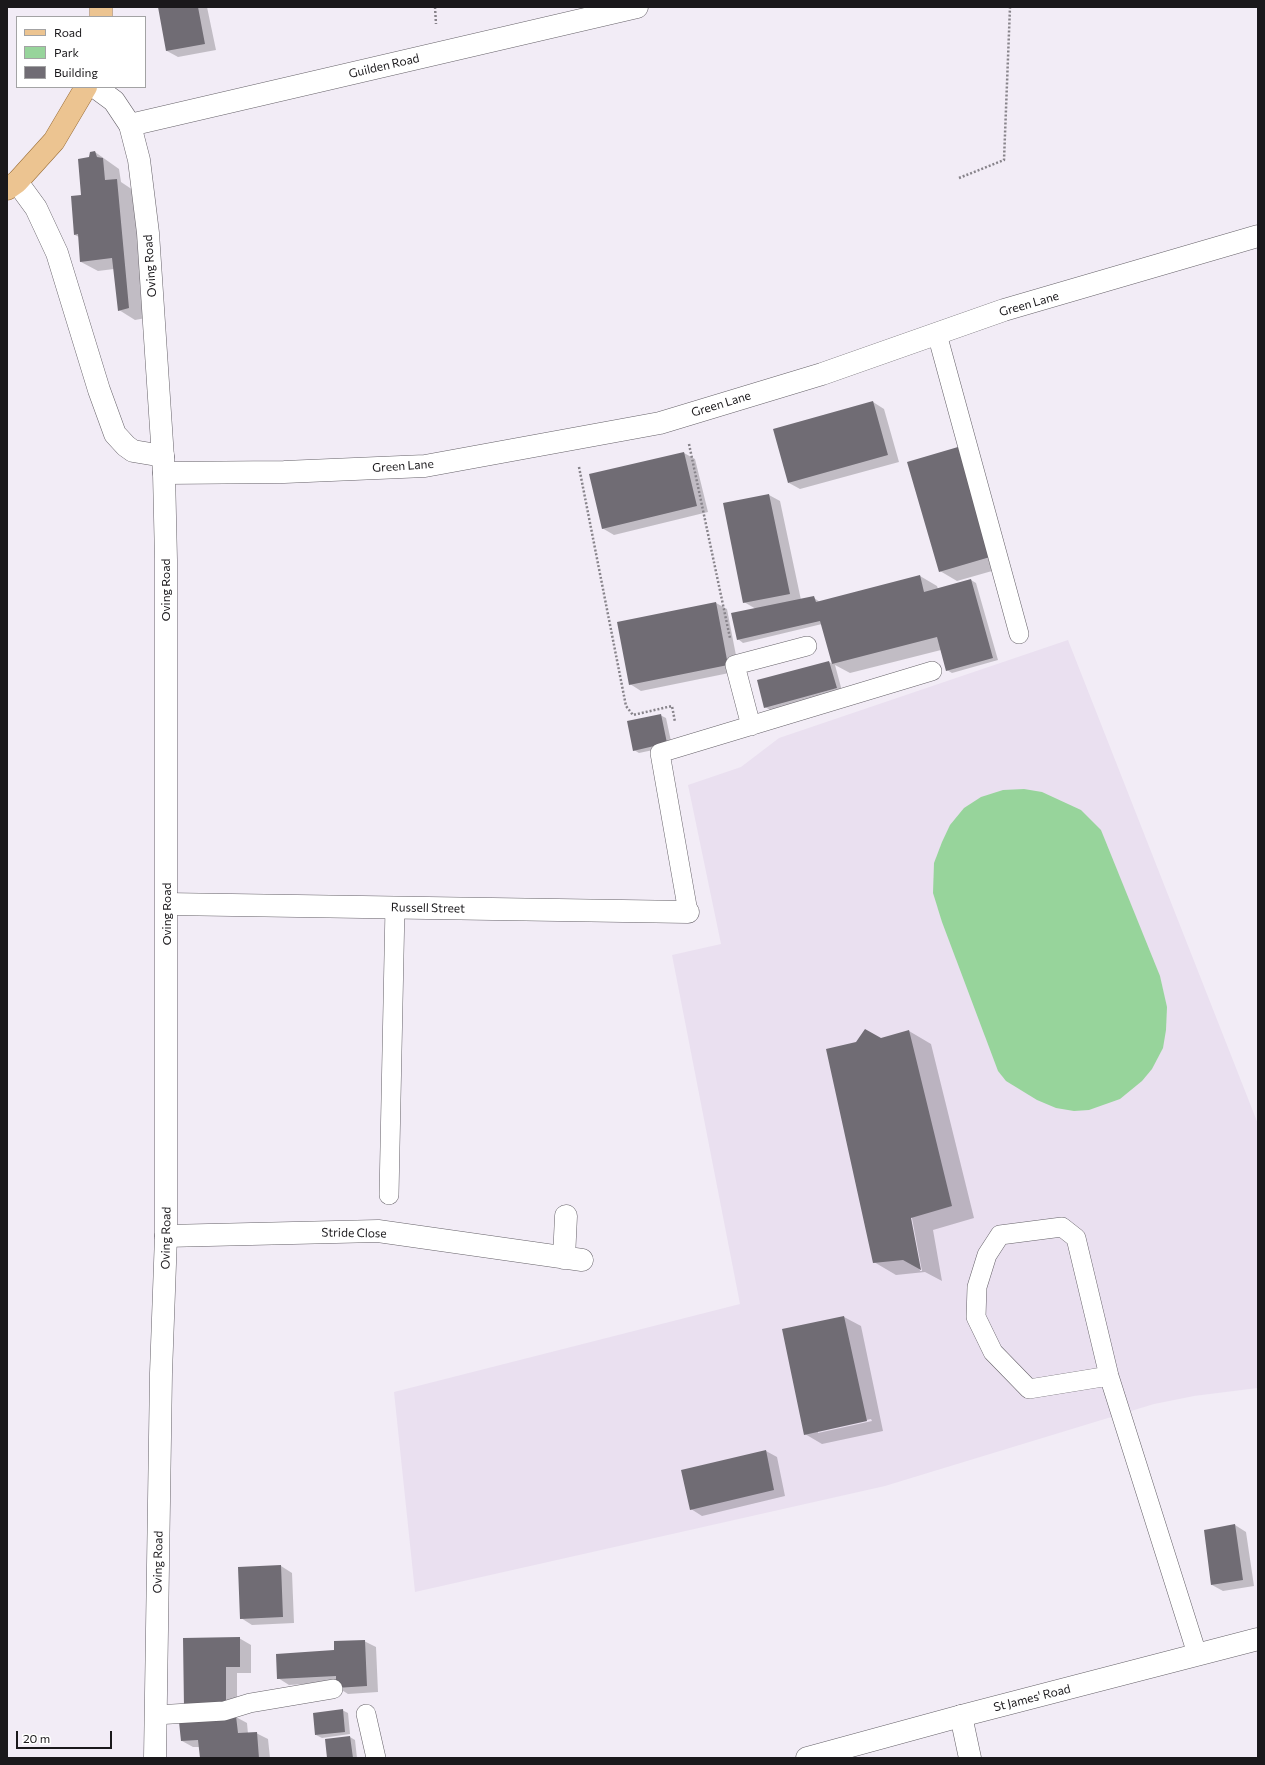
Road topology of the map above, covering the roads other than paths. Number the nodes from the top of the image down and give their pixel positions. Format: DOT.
graph roads {
  1 [pos="637,7"];
  2 [pos="85,88"];
  3 [pos="96,88"];
  4 [pos="130,125"];
  5 [pos="12,186"];
  6 [pos="1258,236"];
  7 [pos="937,334"];
  8 [pos="164,464"];
  9 [pos="1019,634"];
  10 [pos="807,646"];
  11 [pos="932,671"];
  12 [pos="750,726"];
  13 [pos="167,904"];
  14 [pos="396,907"];
  15 [pos="688,912"];
  16 [pos="389,1195"];
  17 [pos="566,1216"];
  18 [pos="166,1236"];
  19 [pos="1109,1376"];
  20 [pos="1258,1639"];
  21 [pos="1197,1654"];
  22 [pos="333,1689"];
  23 [pos="366,1714"];
  24 [pos="155,1716"];
  25 [pos="961,1716"];
  26 [pos="155,1758"];
  27 [pos="376,1758"];
  28 [pos="808,1758"];
  29 [pos="970,1758"];
  1 -- 4 [label="street, Guilden Road"];
  2 -- 5 [label="main road"];
  3 -- 4 [label="street, Oving Road"];
  4 -- 8 [label="street, Oving Road"];
  5 -- 8 [label="street, Green Lane"];
  6 -- 7 [label="street, Green Lane"];
  7 -- 8 [label="street, Green Lane"];
  7 -- 9 [label="lane"];
  8 -- 13 [label="street, Oving Road"];
  10 -- 12 [label="lane"];
  11 -- 12 [label="lane"];
  12 -- 15 [label="lane"];
  13 -- 14 [label="street, Russell Street"];
  13 -- 18 [label="street, Oving Road"];
  14 -- 15 [label="street, Russell Street"];
  14 -- 16 [label="lane"];
  17 -- 18 [label="street, Stride Close"];
  18 -- 24 [label="street, Oving Road"];
  19 -- 19 [label="lane"];
  19 -- 21 [label="lane"];
  20 -- 21 [label="street, St James' Road"];
  21 -- 25 [label="street, St James' Road"];
  22 -- 24 [label="lane"];
  23 -- 27 [label="lane"];
  24 -- 26 [label="street, Oving Road"];
  25 -- 28 [label="street, St James' Road"];
  25 -- 29 [label="street"];
}
